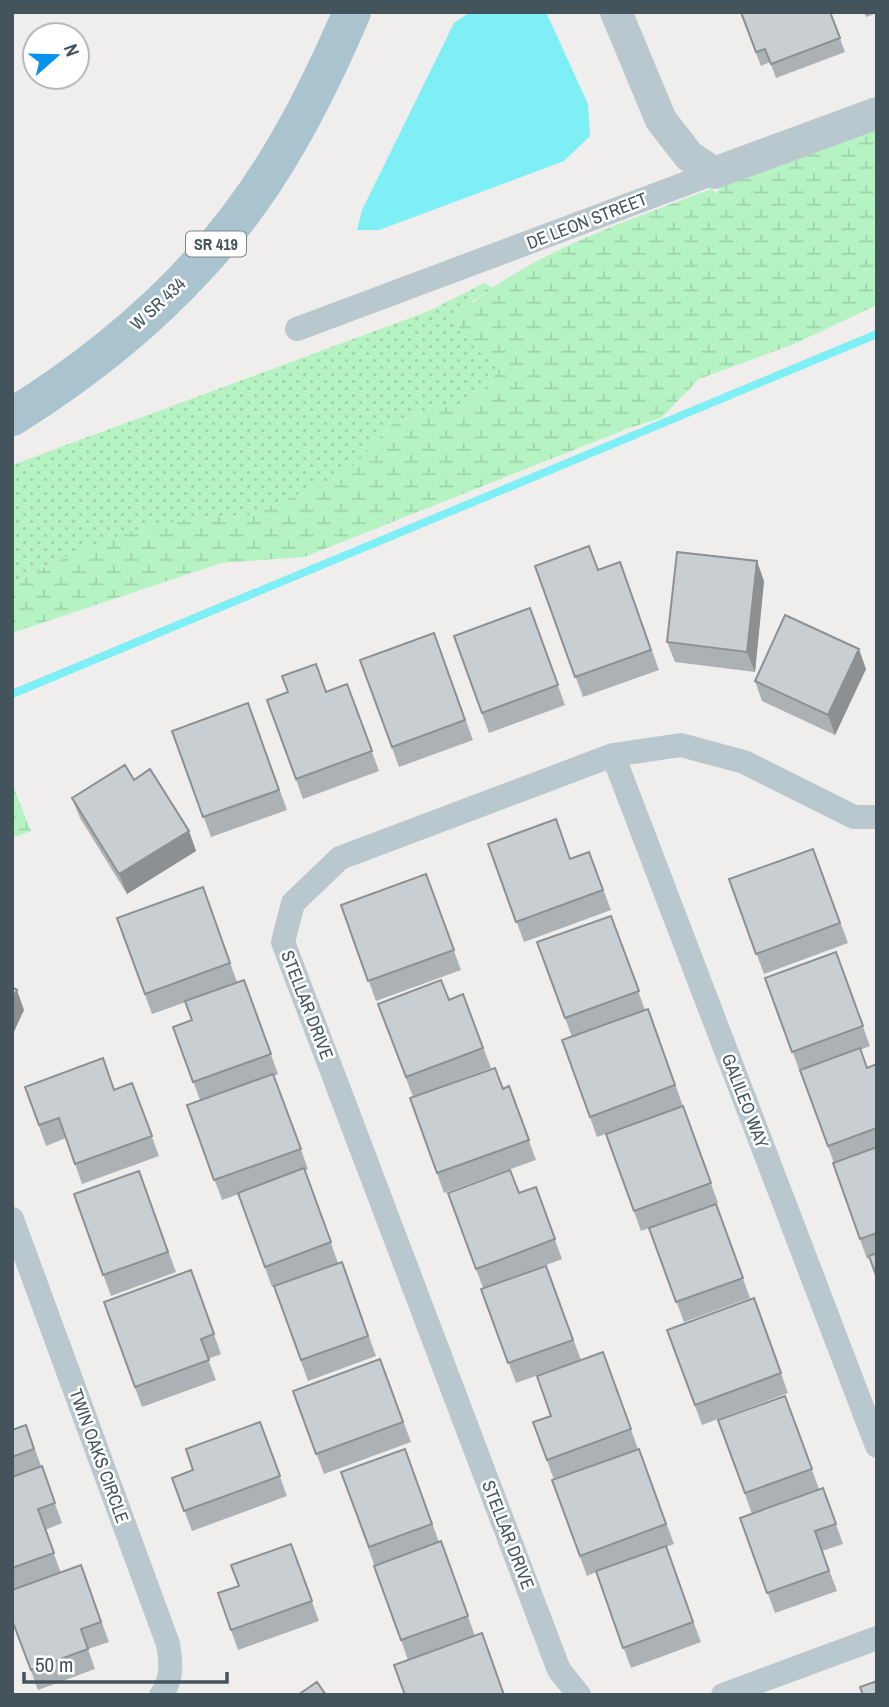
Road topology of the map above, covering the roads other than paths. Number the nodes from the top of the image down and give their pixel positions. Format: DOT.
graph roads {
  1 [pos="352,12"];
  2 [pos="616,12"];
  3 [pos="877,113"];
  4 [pos="715,173"];
  5 [pos="297,329"];
  6 [pos="12,418"];
  7 [pos="613,755"];
  8 [pos="877,817"];
  9 [pos="12,1219"];
  10 [pos="877,1446"];
  11 [pos="877,1638"];
  12 [pos="161,1695"];
  13 [pos="579,1695"];
  14 [pos="723,1695"];
  1 -- 6 [label="main road, W SR 434 / SR 419"];
  2 -- 4 [label="street"];
  3 -- 4 [label="street, DE LEON STREET"];
  4 -- 5 [label="street, DE LEON STREET"];
  7 -- 8 [label="street, STELLAR DRIVE"];
  7 -- 10 [label="street, GALILEO WAY"];
  7 -- 13 [label="street, STELLAR DRIVE"];
  9 -- 12 [label="street, TWIN OAKS CIRCLE"];
  11 -- 14 [label="street"];
}
